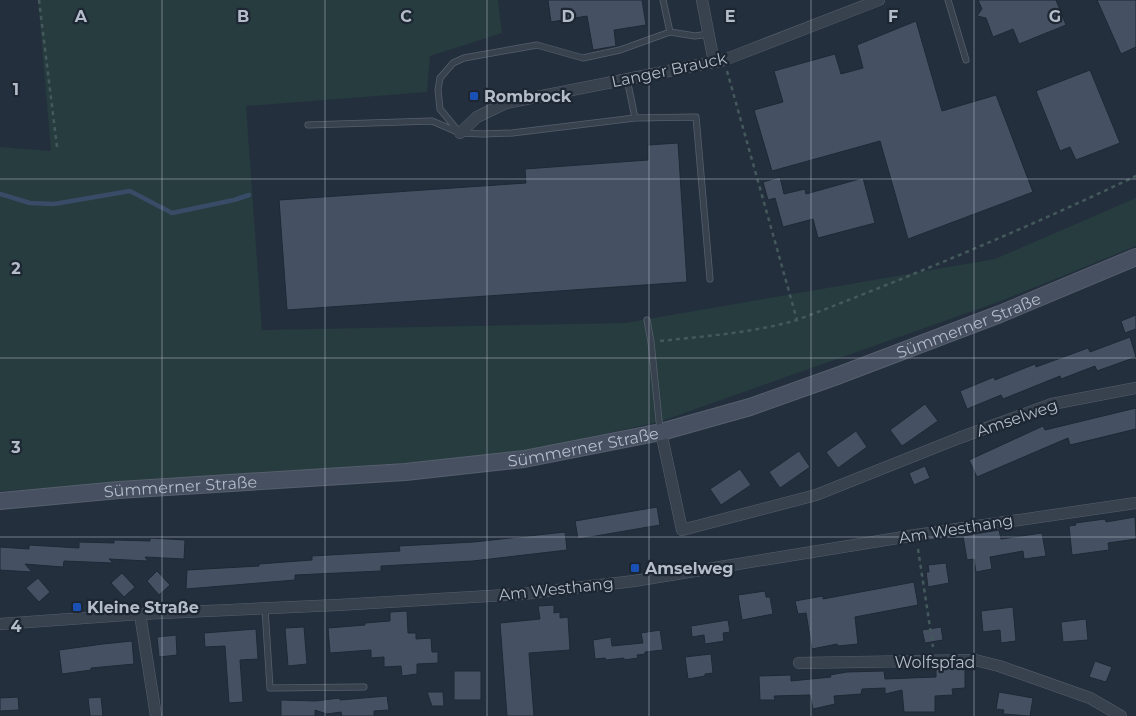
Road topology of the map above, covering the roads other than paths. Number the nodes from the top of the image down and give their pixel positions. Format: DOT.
graph roads {
  1 [pos="663,0"];
  2 [pos="702,0"];
  3 [pos="880,0"];
  4 [pos="948,0"];
  5 [pos="670,32"];
  6 [pos="709,34"];
  7 [pos="966,60"];
  8 [pos="719,61"];
  9 [pos="627,80"];
  10 [pos="635,118"];
  11 [pos="308,125"];
  12 [pos="460,133"];
  13 [pos="1136,258"];
  14 [pos="710,279"];
  15 [pos="647,320"];
  16 [pos="1136,388"];
  17 [pos="661,432"];
  18 [pos="0,500"];
  19 [pos="1136,502"];
  20 [pos="265,608"];
  21 [pos="140,614"];
  22 [pos="0,624"];
  23 [pos="799,663"];
  24 [pos="364,687"];
  25 [pos="156,716"];
  26 [pos="1121,716"];
  1 -- 5 [label="lane"];
  2 -- 6 [label="street"];
  3 -- 8 [label="street, Langer Brauck"];
  4 -- 7 [label="lane"];
  5 -- 6 [label="lane"];
  5 -- 12 [label="lane"];
  6 -- 8 [label="street"];
  8 -- 9 [label="street, Langer Brauck"];
  9 -- 10 [label="lane"];
  9 -- 12 [label="street, Langer Brauck"];
  10 -- 12 [label="lane"];
  10 -- 14 [label="lane"];
  11 -- 12 [label="lane"];
  13 -- 17 [label="main road, Sümmerner Straße"];
  15 -- 17 [label="lane"];
  16 -- 17 [label="street, Amselweg"];
  17 -- 18 [label="main road, Sümmerner Straße"];
  19 -- 20 [label="street, Am Westhang"];
  20 -- 21 [label="street, Am Westhang"];
  20 -- 24 [label="lane"];
  21 -- 22 [label="street, Am Westhang"];
  21 -- 25 [label="street"];
  23 -- 26 [label="street, Wolfspfad"];
}
